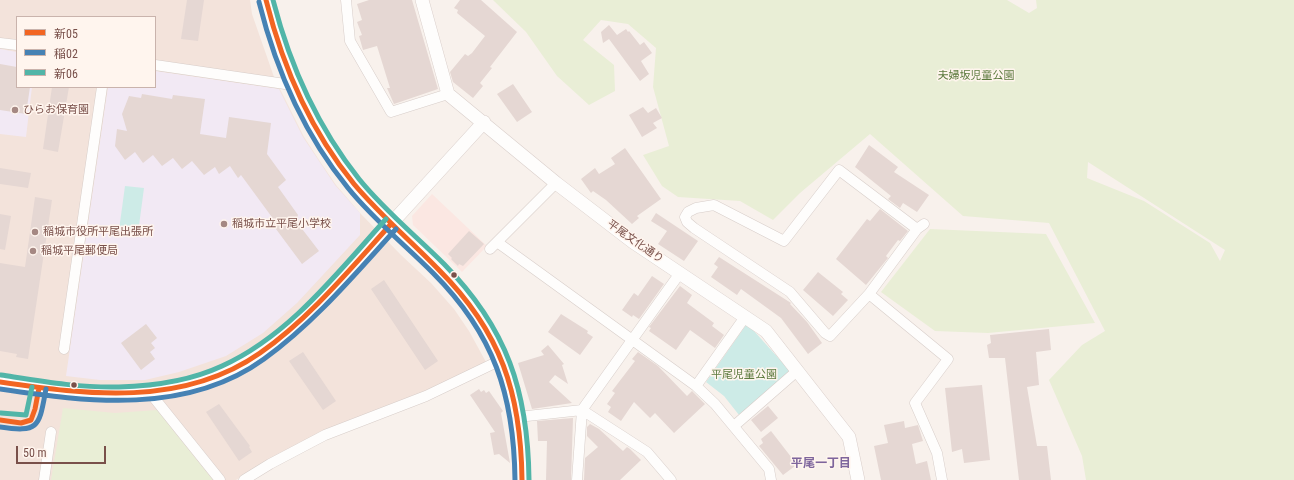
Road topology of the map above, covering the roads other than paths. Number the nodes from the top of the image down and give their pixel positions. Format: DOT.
graph roads {
  1 [pos="266,0"];
  2 [pos="346,0"];
  3 [pos="422,0"];
  4 [pos="0,43"];
  5 [pos="16,45"];
  6 [pos="156,65"];
  7 [pos="292,84"];
  8 [pos="102,88"];
  9 [pos="448,94"];
  10 [pos="484,122"];
  11 [pos="556,183"];
  12 [pos="391,224"];
  13 [pos="497,242"];
  14 [pos="490,249"];
  15 [pos="680,273"];
  16 [pos="869,294"];
  17 [pos="745,317"];
  18 [pos="632,339"];
  19 [pos="64,349"];
  20 [pos="501,360"];
  21 [pos="797,371"];
  22 [pos="0,382"];
  23 [pos="696,386"];
  24 [pos="151,394"];
  25 [pos="582,410"];
  26 [pos="518,417"];
  27 [pos="734,426"];
  28 [pos="51,432"];
  29 [pos="44,480"];
  30 [pos="220,480"];
  31 [pos="244,480"];
  32 [pos="522,480"];
  33 [pos="577,480"];
  34 [pos="671,480"];
  35 [pos="771,480"];
  36 [pos="858,480"];
  37 [pos="942,480"];
  1 -- 7 [label="street"];
  2 -- 9 [label="street"];
  3 -- 9 [label="street"];
  4 -- 5 [label="street"];
  6 -- 7 [label="street"];
  7 -- 12 [label="street"];
  8 -- 19 [label="street"];
  9 -- 10 [label="street, 平尾文化通り"];
  10 -- 11 [label="street, 平尾文化通り"];
  10 -- 12 [label="street"];
  11 -- 13 [label="street"];
  11 -- 15 [label="street, 平尾文化通り"];
  12 -- 20 [label="street"];
  12 -- 24 [label="street"];
  13 -- 14 [label="street"];
  13 -- 18 [label="street"];
  15 -- 17 [label="street, 平尾文化通り"];
  15 -- 18 [label="street"];
  16 -- 16 [label="street"];
  16 -- 37 [label="street"];
  17 -- 21 [label="street, 平尾文化通り"];
  17 -- 23 [label="street"];
  18 -- 23 [label="street"];
  18 -- 25 [label="street"];
  20 -- 26 [label="street"];
  20 -- 31 [label="street"];
  21 -- 27 [label="street"];
  21 -- 36 [label="street, 平尾文化通り"];
  22 -- 24 [label="street"];
  23 -- 27 [label="street"];
  24 -- 30 [label="street"];
  25 -- 26 [label="street"];
  25 -- 33 [label="street"];
  25 -- 34 [label="street"];
  26 -- 32 [label="street"];
  27 -- 35 [label="street"];
  28 -- 29 [label="street"];
}
